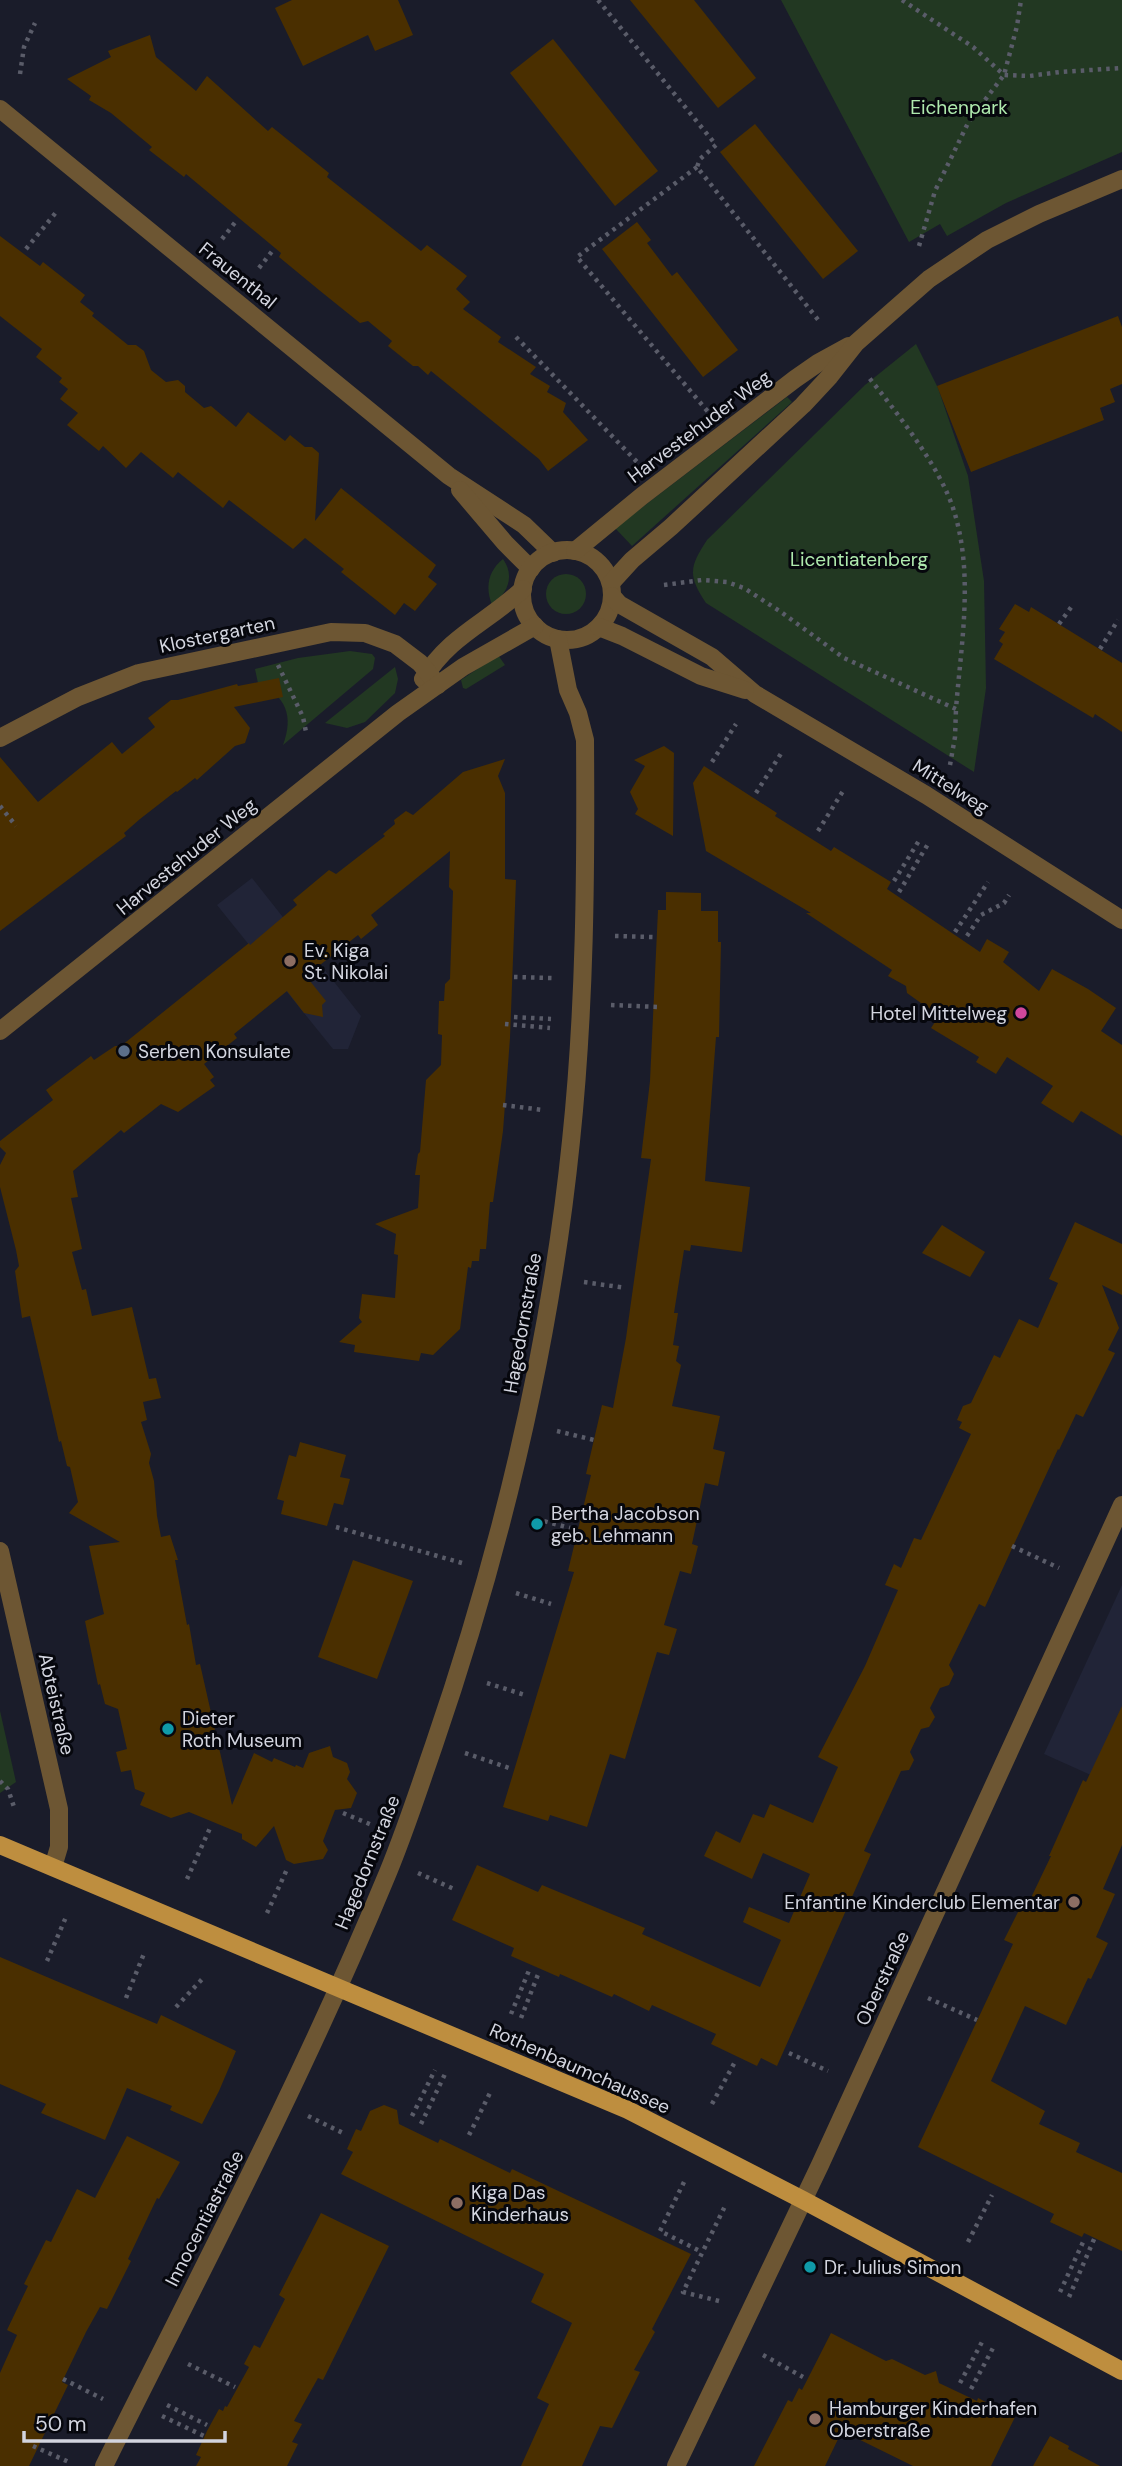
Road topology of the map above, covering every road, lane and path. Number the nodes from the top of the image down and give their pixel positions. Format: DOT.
graph roads {
  1 [pos="598,0"];
  2 [pos="902,0"];
  3 [pos="1021,0"];
  4 [pos="35,23"];
  5 [pos="1122,68"];
  6 [pos="20,74"];
  7 [pos="1004,75"];
  8 [pos="0,109"];
  9 [pos="697,167"];
  10 [pos="1122,179"];
  11 [pos="58,210"];
  12 [pos="237,220"];
  13 [pos="222,239"];
  14 [pos="919,246"];
  15 [pos="26,249"];
  16 [pos="274,250"];
  17 [pos="258,268"];
  18 [pos="819,321"];
  19 [pos="516,337"];
  20 [pos="856,343"];
  21 [pos="867,375"];
  22 [pos="709,413"];
  23 [pos="642,467"];
  24 [pos="449,476"];
  25 [pos="575,551"];
  26 [pos="553,553"];
  27 [pos="531,569"];
  28 [pos="664,586"];
  29 [pos="523,589"];
  30 [pos="611,589"];
  31 [pos="1072,606"];
  32 [pos="1118,620"];
  33 [pos="1059,624"];
  34 [pos="535,626"];
  35 [pos="599,627"];
  36 [pos="558,639"];
  37 [pos="1100,649"];
  38 [pos="275,659"];
  39 [pos="433,678"];
  40 [pos="755,694"];
  41 [pos="956,709"];
  42 [pos="736,724"];
  43 [pos="306,732"];
  44 [pos="0,738"];
  45 [pos="782,752"];
  46 [pos="712,762"];
  47 [pos="950,765"];
  48 [pos="843,791"];
  49 [pos="756,793"];
  50 [pos="0,806"];
  51 [pos="16,826"];
  52 [pos="818,831"];
  53 [pos="920,839"];
  54 [pos="928,844"];
  55 [pos="894,881"];
  56 [pos="988,882"];
  57 [pos="899,892"];
  58 [pos="1009,895"];
  59 [pos="1122,920"];
  60 [pos="955,932"];
  61 [pos="615,936"];
  62 [pos="967,936"];
  63 [pos="653,937"];
  64 [pos="514,977"];
  65 [pos="552,978"];
  66 [pos="611,1005"];
  67 [pos="658,1007"];
  68 [pos="514,1017"];
  69 [pos="551,1019"];
  70 [pos="505,1024"];
  71 [pos="550,1028"];
  72 [pos="0,1031"];
  73 [pos="503,1105"];
  74 [pos="543,1110"];
  75 [pos="584,1282"];
  76 [pos="626,1288"];
  77 [pos="557,1431"];
  78 [pos="598,1441"];
  79 [pos="1122,1505"];
  80 [pos="536,1519"];
  81 [pos="336,1527"];
  82 [pos="570,1528"];
  83 [pos="1012,1546"];
  84 [pos="0,1551"];
  85 [pos="462,1563"];
  86 [pos="1059,1567"];
  87 [pos="516,1593"];
  88 [pos="551,1604"];
  89 [pos="487,1683"];
  90 [pos="525,1695"];
  91 [pos="465,1753"];
  92 [pos="509,1768"];
  93 [pos="0,1781"];
  94 [pos="14,1807"];
  95 [pos="343,1813"];
  96 [pos="372,1825"];
  97 [pos="210,1828"];
  98 [pos="0,1845"];
  99 [pos="52,1867"];
  100 [pos="288,1867"];
  101 [pos="418,1874"];
  102 [pos="187,1879"];
  103 [pos="454,1889"];
  104 [pos="267,1913"];
  105 [pos="66,1917"];
  106 [pos="145,1951"];
  107 [pos="47,1961"];
  108 [pos="530,1968"];
  109 [pos="539,1972"];
  110 [pos="205,1976"];
  111 [pos="337,1987"];
  112 [pos="126,1998"];
  113 [pos="928,1998"];
  114 [pos="176,2007"];
  115 [pos="511,2014"];
  116 [pos="521,2018"];
  117 [pos="977,2021"];
  118 [pos="789,2053"];
  119 [pos="736,2060"];
  120 [pos="435,2070"];
  121 [pos="828,2071"];
  122 [pos="445,2074"];
  123 [pos="490,2093"];
  124 [pos="712,2104"];
  125 [pos="308,2116"];
  126 [pos="412,2116"];
  127 [pos="421,2124"];
  128 [pos="343,2133"];
  129 [pos="469,2135"];
  130 [pos="684,2182"];
  131 [pos="992,2195"];
  132 [pos="803,2200"];
  133 [pos="726,2204"];
  134 [pos="1095,2237"];
  135 [pos="1084,2240"];
  136 [pos="968,2242"];
  137 [pos="702,2252"];
  138 [pos="1060,2292"];
  139 [pos="1069,2297"];
  140 [pos="719,2301"];
  141 [pos="982,2342"];
  142 [pos="993,2348"];
  143 [pos="762,2355"];
  144 [pos="188,2364"];
  145 [pos="1122,2371"];
  146 [pos="803,2377"];
  147 [pos="63,2379"];
  148 [pos="960,2383"];
  149 [pos="235,2387"];
  150 [pos="971,2389"];
  151 [pos="103,2399"];
  152 [pos="167,2406"];
  153 [pos="162,2416"];
  154 [pos="207,2425"];
  155 [pos="204,2437"];
  156 [pos="33,2446"];
  157 [pos="71,2463"];
  158 [pos="104,2466"];
  159 [pos="677,2466"];
  1 -- 9 [label="path"];
  2 -- 7 [label="path"];
  3 -- 7 [label="path"];
  4 -- 6 [label="path"];
  5 -- 7 [label="path"];
  7 -- 14 [label="path"];
  8 -- 24 [label="street, Frauenthal"];
  9 -- 18 [label="path"];
  9 -- 22 [label="path"];
  10 -- 20 [label="street, Harvestehuder Weg"];
  11 -- 15 [label="path"];
  12 -- 13 [label="path"];
  16 -- 17 [label="path"];
  19 -- 23 [label="path"];
  20 -- 25 [label="street, Harvestehuder Weg"];
  20 -- 30 [label="street, Harvestehuder Weg"];
  21 -- 41 [label="path"];
  24 -- 26 [label="street, Frauenthal"];
  24 -- 27 [label="street, Frauenthal"];
  25 -- 26 [label="street"];
  25 -- 30 [label="street"];
  26 -- 27 [label="street"];
  27 -- 29 [label="street, Harvestehuder Weg"];
  28 -- 41 [label="path"];
  29 -- 34 [label="street"];
  29 -- 39 [label="street, Harvestehuder Weg"];
  30 -- 35 [label="street, Harvestehuder Weg"];
  30 -- 40 [label="street, Mittelweg"];
  31 -- 33 [label="path"];
  32 -- 37 [label="path"];
  34 -- 36 [label="street"];
  34 -- 39 [label="street, Harvestehuder Weg"];
  35 -- 36 [label="street"];
  35 -- 40 [label="street, Mittelweg"];
  36 -- 111 [label="street, Hagedornstraße"];
  38 -- 43 [label="path"];
  39 -- 44 [label="street, Klostergarten"];
  39 -- 72 [label="street, Harvestehuder Weg"];
  40 -- 59 [label="street, Mittelweg"];
  41 -- 47 [label="path"];
  42 -- 46 [label="path"];
  45 -- 49 [label="path"];
  48 -- 52 [label="path"];
  50 -- 51 [label="path"];
  53 -- 55 [label="path"];
  54 -- 57 [label="path"];
  56 -- 60 [label="path"];
  58 -- 62 [label="path"];
  61 -- 63 [label="path"];
  64 -- 65 [label="path"];
  66 -- 67 [label="path"];
  68 -- 69 [label="path"];
  70 -- 71 [label="path"];
  73 -- 74 [label="path"];
  75 -- 76 [label="path"];
  77 -- 78 [label="path"];
  79 -- 132 [label="street, Oberstraße"];
  80 -- 82 [label="path"];
  81 -- 85 [label="path"];
  83 -- 86 [label="path"];
  84 -- 99 [label="street, Abteistraße"];
  87 -- 88 [label="path"];
  89 -- 90 [label="path"];
  91 -- 92 [label="path"];
  93 -- 94 [label="path"];
  95 -- 96 [label="path"];
  97 -- 102 [label="path"];
  98 -- 99 [label="main road, Rothenbaumchaussee"];
  99 -- 111 [label="main road, Rothenbaumchaussee"];
  100 -- 104 [label="path"];
  101 -- 103 [label="path"];
  105 -- 107 [label="path"];
  106 -- 112 [label="path"];
  108 -- 115 [label="path"];
  109 -- 116 [label="path"];
  110 -- 114 [label="path"];
  111 -- 132 [label="main road, Rothenbaumchaussee"];
  111 -- 158 [label="street, Innocentiastraße"];
  113 -- 117 [label="path"];
  118 -- 121 [label="path"];
  119 -- 124 [label="path"];
  120 -- 126 [label="path"];
  122 -- 127 [label="path"];
  123 -- 129 [label="path"];
  125 -- 128 [label="path"];
  130 -- 137 [label="path"];
  131 -- 136 [label="path"];
  132 -- 145 [label="main road, Rothenbaumchaussee"];
  132 -- 159 [label="street, Oberstraße"];
  133 -- 137 [label="path"];
  134 -- 139 [label="path"];
  135 -- 138 [label="path"];
  137 -- 140 [label="path"];
  141 -- 148 [label="path"];
  142 -- 150 [label="path"];
  143 -- 146 [label="path"];
  144 -- 149 [label="path"];
  147 -- 151 [label="path"];
  152 -- 154 [label="path"];
  153 -- 155 [label="path"];
  156 -- 157 [label="path"];
}
